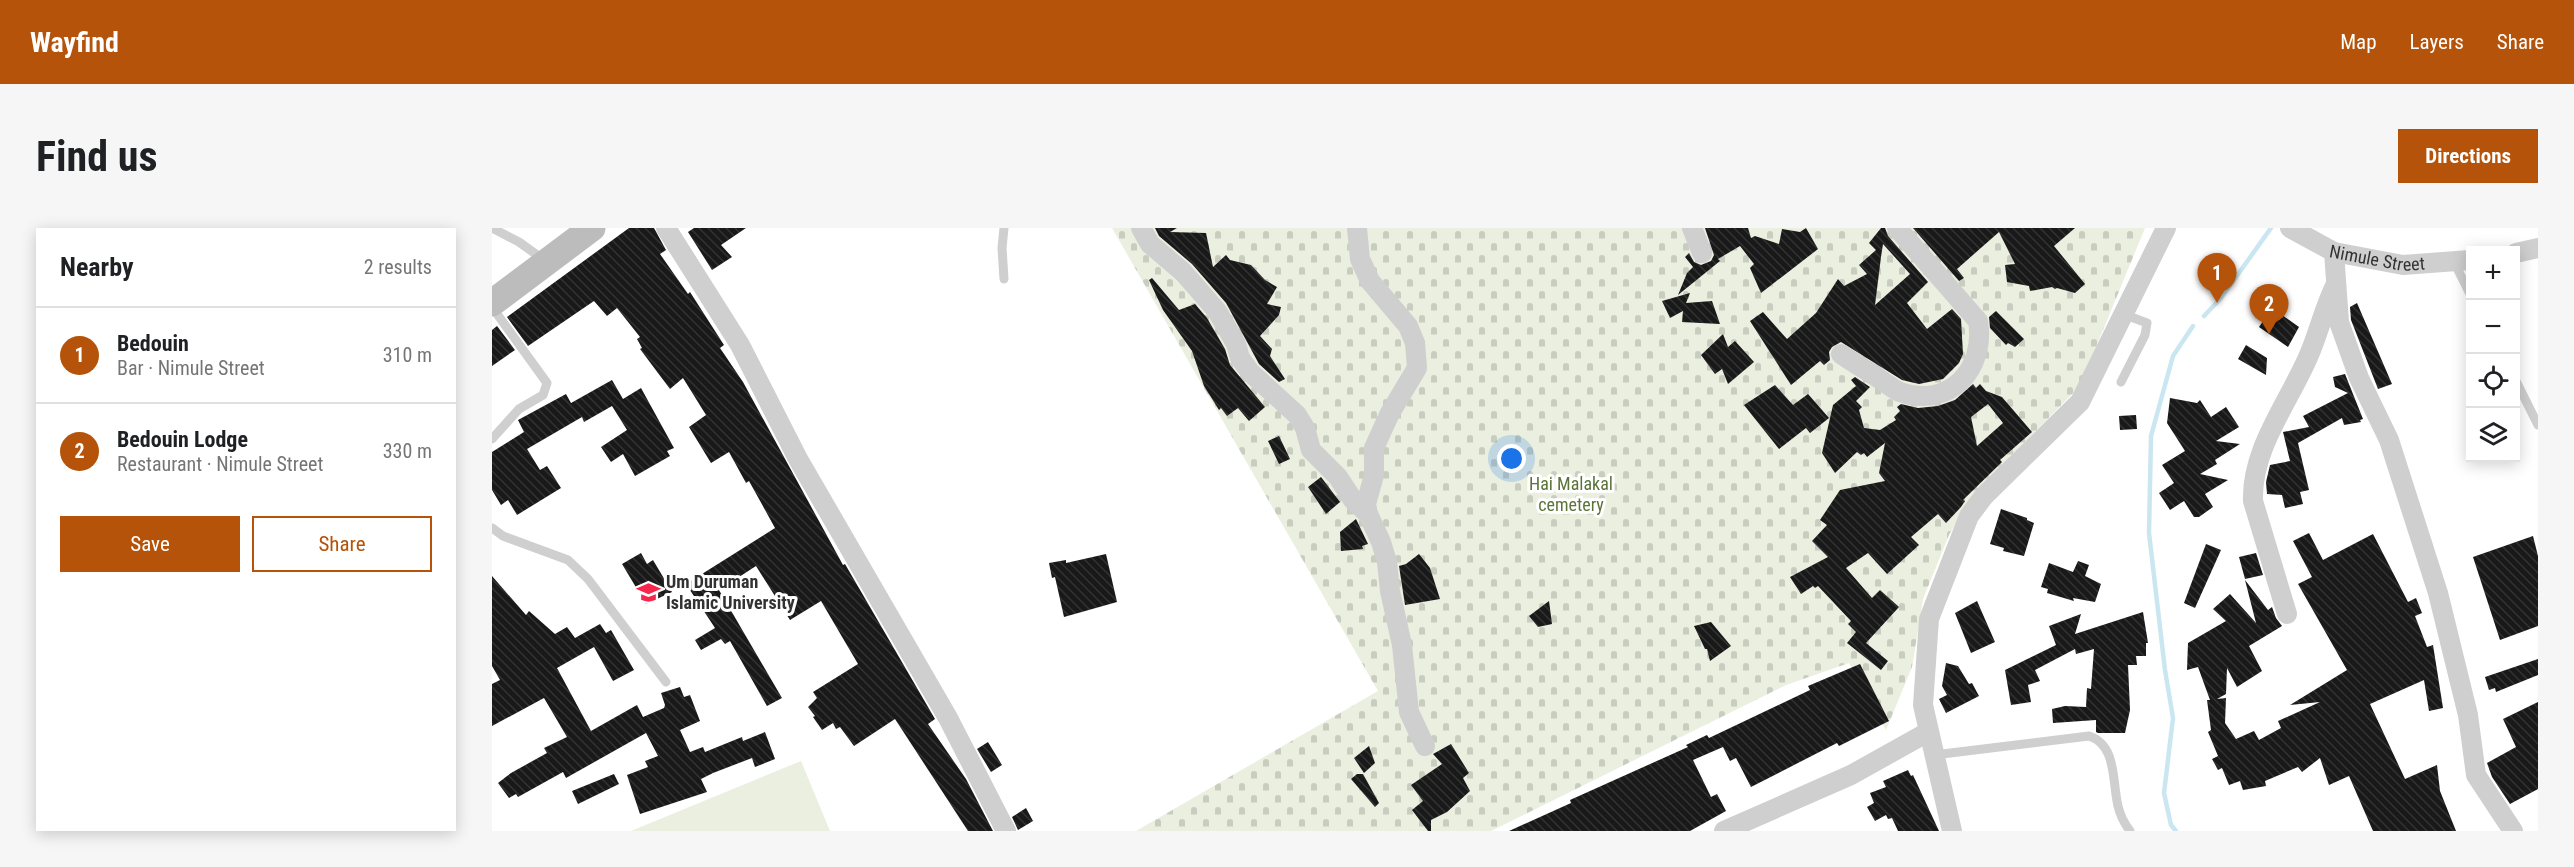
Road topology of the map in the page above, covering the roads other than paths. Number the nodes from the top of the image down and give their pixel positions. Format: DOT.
graph roads {
  1 [pos="492,228"];
  2 [pos="592,228"];
  3 [pos="666,228"];
  4 [pos="1004,228"];
  5 [pos="1141,228"];
  6 [pos="1357,228"];
  7 [pos="1692,228"];
  8 [pos="1897,228"];
  9 [pos="2166,228"];
  10 [pos="2290,228"];
  11 [pos="2538,248"];
  12 [pos="2334,252"];
  13 [pos="2520,252"];
  14 [pos="1702,254"];
  15 [pos="2462,261"];
  16 [pos="547,262"];
  17 [pos="2466,278"];
  18 [pos="1004,279"];
  19 [pos="2337,284"];
  20 [pos="492,305"];
  21 [pos="2123,314"];
  22 [pos="1841,354"];
  23 [pos="2121,382"];
  24 [pos="2520,389"];
  25 [pos="2538,425"];
  26 [pos="492,439"];
  27 [pos="1368,514"];
  28 [pos="492,528"];
  29 [pos="2287,614"];
  30 [pos="666,682"];
  31 [pos="1928,732"];
  32 [pos="1425,746"];
  33 [pos="1934,754"];
  34 [pos="1006,831"];
  35 [pos="1724,831"];
  36 [pos="1952,831"];
  37 [pos="2130,831"];
  38 [pos="2514,831"];
  1 -- 16 [label="lane"];
  2 -- 16 [label="street"];
  3 -- 34 [label="street"];
  4 -- 18 [label="lane"];
  5 -- 27 [label="street"];
  6 -- 27 [label="street"];
  7 -- 14 [label="street"];
  8 -- 22 [label="street"];
  9 -- 21 [label="street"];
  10 -- 12 [label="street, Nimule Street"];
  11 -- 13 [label="street"];
  12 -- 15 [label="street, Nimule Street"];
  12 -- 19 [label="street"];
  15 -- 17 [label="lane"];
  16 -- 20 [label="street"];
  19 -- 29 [label="street"];
  19 -- 38 [label="street"];
  20 -- 26 [label="lane"];
  21 -- 23 [label="lane"];
  21 -- 31 [label="street"];
  24 -- 25 [label="lane"];
  27 -- 32 [label="street"];
  28 -- 30 [label="lane"];
  31 -- 33 [label="street"];
  31 -- 35 [label="street"];
  33 -- 36 [label="street"];
  33 -- 37 [label="lane"];
}
